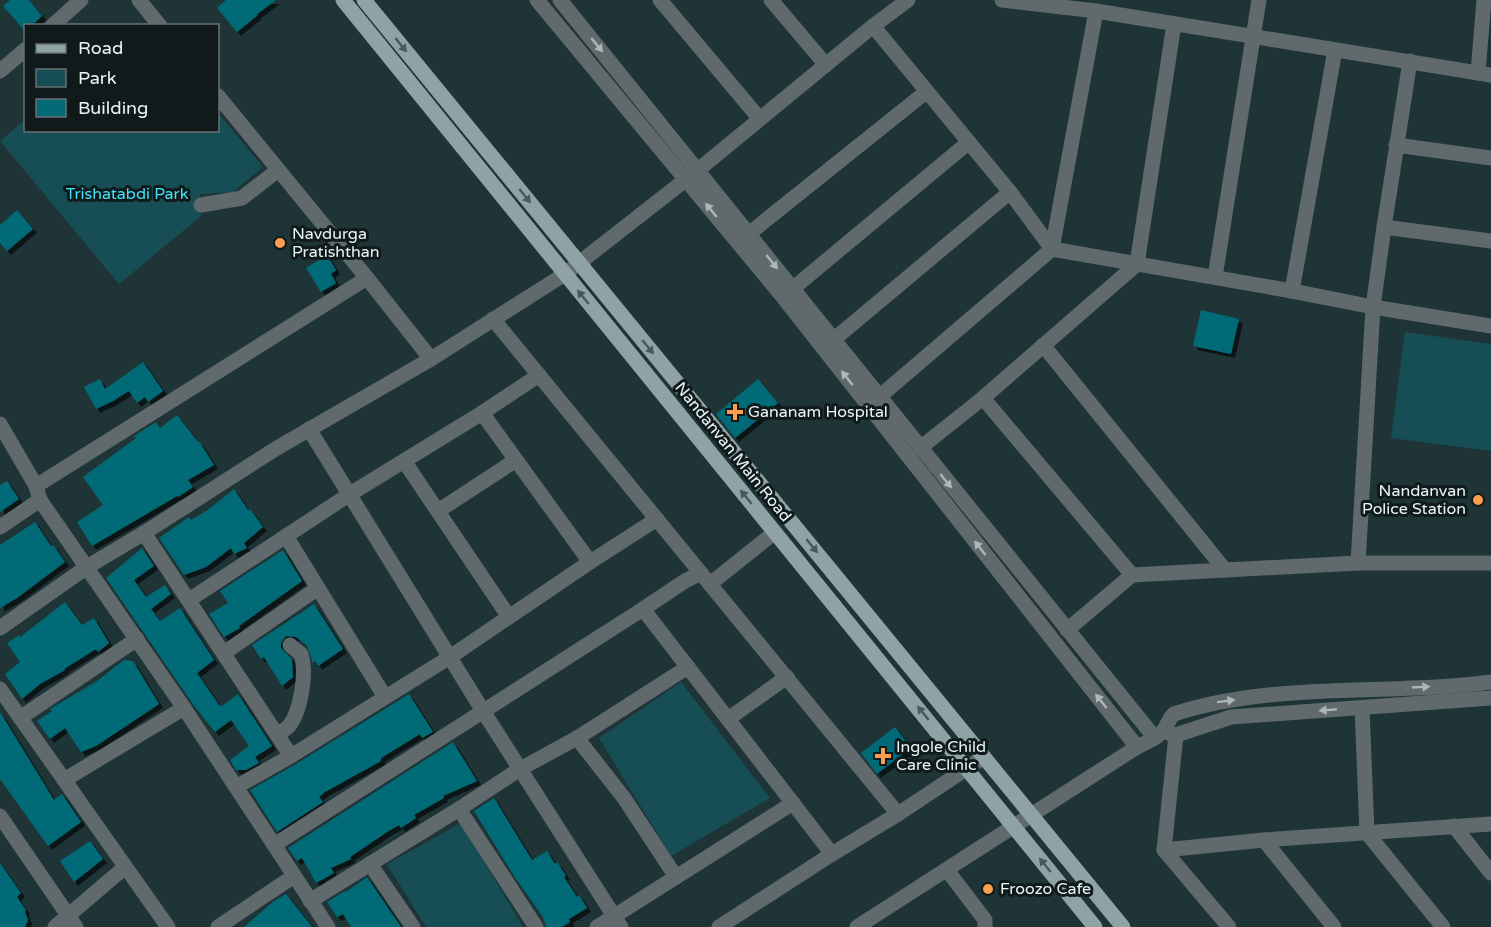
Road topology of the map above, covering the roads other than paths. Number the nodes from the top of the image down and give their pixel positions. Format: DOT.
graph roads {
  1 [pos="81,0"];
  2 [pos="140,0"];
  3 [pos="343,0"];
  4 [pos="364,0"];
  5 [pos="537,0"];
  6 [pos="560,0"];
  7 [pos="660,0"];
  8 [pos="771,0"];
  9 [pos="908,0"];
  10 [pos="1002,0"];
  11 [pos="1259,0"];
  12 [pos="1484,0"];
  13 [pos="1096,11"];
  14 [pos="54,24"];
  15 [pos="158,24"];
  16 [pos="1174,24"];
  17 [pos="873,26"];
  18 [pos="1254,36"];
  19 [pos="1335,50"];
  20 [pos="24,51"];
  21 [pos="1410,61"];
  22 [pos="826,65"];
  23 [pos="0,71"];
  24 [pos="1484,74"];
  25 [pos="926,92"];
  26 [pos="219,97"];
  27 [pos="759,118"];
  28 [pos="969,142"];
  29 [pos="1396,145"];
  30 [pos="1491,158"];
  31 [pos="278,170"];
  32 [pos="692,175"];
  33 [pos="1011,192"];
  34 [pos="201,205"];
  35 [pos="1384,226"];
  36 [pos="743,238"];
  37 [pos="1491,241"];
  38 [pos="1052,249"];
  39 [pos="580,263"];
  40 [pos="1137,264"];
  41 [pos="565,274"];
  42 [pos="1215,277"];
  43 [pos="367,278"];
  44 [pos="1292,291"];
  45 [pos="788,293"];
  46 [pos="1373,307"];
  47 [pos="493,319"];
  48 [pos="1491,326"];
  49 [pos="829,344"];
  50 [pos="1043,345"];
  51 [pos="431,359"];
  52 [pos="539,375"];
  53 [pos="879,397"];
  54 [pos="983,398"];
  55 [pos="482,414"];
  56 [pos="309,429"];
  57 [pos="2,432"];
  58 [pos="920,448"];
  59 [pos="516,460"];
  60 [pos="404,461"];
  61 [pos="38,493"];
  62 [pos="350,494"];
  63 [pos="438,511"];
  64 [pos="657,519"];
  65 [pos="0,527"];
  66 [pos="775,532"];
  67 [pos="144,533"];
  68 [pos="286,536"];
  69 [pos="590,562"];
  70 [pos="1358,563"];
  71 [pos="1491,563"];
  72 [pos="87,567"];
  73 [pos="1225,570"];
  74 [pos="1132,575"];
  75 [pos="706,579"];
  76 [pos="318,588"];
  77 [pos="189,600"];
  78 [pos="643,609"];
  79 [pos="509,617"];
  80 [pos="0,628"];
  81 [pos="1067,630"];
  82 [pos="137,639"];
  83 [pos="290,645"];
  84 [pos="224,653"];
  85 [pos="450,657"];
  86 [pos="688,667"];
  87 [pos="787,677"];
  88 [pos="1491,682"];
  89 [pos="0,689"];
  90 [pos="385,697"];
  91 [pos="1491,698"];
  92 [pos="184,708"];
  93 [pos="1362,708"];
  94 [pos="483,711"];
  95 [pos="20,718"];
  96 [pos="728,719"];
  97 [pos="278,735"];
  98 [pos="1164,735"];
  99 [pos="576,738"];
  100 [pos="1137,747"];
  101 [pos="291,756"];
  102 [pos="984,757"];
  103 [pos="520,769"];
  104 [pos="968,769"];
  105 [pos="64,780"];
  106 [pos="236,787"];
  107 [pos="793,803"];
  108 [pos="459,809"];
  109 [pos="898,814"];
  110 [pos="0,816"];
  111 [pos="1032,816"];
  112 [pos="1491,824"];
  113 [pos="1454,826"];
  114 [pos="1014,827"];
  115 [pos="1367,833"];
  116 [pos="1264,840"];
  117 [pos="274,844"];
  118 [pos="1164,850"];
  119 [pos="832,854"];
  120 [pos="370,864"];
  121 [pos="125,867"];
  122 [pos="947,870"];
  123 [pos="1491,873"];
  124 [pos="294,876"];
  125 [pos="676,877"];
  126 [pos="310,901"];
  127 [pos="73,922"];
  128 [pos="618,922"];
  129 [pos="56,927"];
  130 [pos="168,927"];
  131 [pos="218,927"];
  132 [pos="328,927"];
  133 [pos="413,927"];
  134 [pos="536,927"];
  135 [pos="597,927"];
  136 [pos="718,927"];
  137 [pos="857,927"];
  138 [pos="985,927"];
  139 [pos="1095,927"];
  140 [pos="1123,927"];
  141 [pos="1228,927"];
  142 [pos="1334,927"];
  143 [pos="1443,927"];
  1 -- 14 [label="street"];
  2 -- 15 [label="street"];
  3 -- 41 [label="main road, Nandanvan Main Road"];
  4 -- 39 [label="main road, one-way"];
  5 -- 32 [label="street"];
  6 -- 32 [label="street, one-way"];
  7 -- 27 [label="street"];
  8 -- 22 [label="street"];
  9 -- 17 [label="street"];
  10 -- 13 [label="street"];
  11 -- 18 [label="street"];
  12 -- 24 [label="street"];
  13 -- 16 [label="street"];
  13 -- 38 [label="street"];
  16 -- 18 [label="street"];
  16 -- 40 [label="street"];
  17 -- 22 [label="street"];
  17 -- 25 [label="street"];
  18 -- 19 [label="street"];
  18 -- 42 [label="street"];
  19 -- 21 [label="street"];
  19 -- 44 [label="street"];
  20 -- 23 [label="street"];
  21 -- 24 [label="street"];
  21 -- 29 [label="street"];
  22 -- 27 [label="street"];
  25 -- 28 [label="street"];
  25 -- 36 [label="street"];
  26 -- 31 [label="street"];
  27 -- 32 [label="street"];
  28 -- 33 [label="street"];
  28 -- 45 [label="street"];
  29 -- 30 [label="street"];
  29 -- 35 [label="street"];
  31 -- 34 [label="street"];
  31 -- 43 [label="street"];
  32 -- 36 [label="street"];
  32 -- 39 [label="street"];
  33 -- 38 [label="street"];
  33 -- 49 [label="street"];
  35 -- 37 [label="street"];
  35 -- 46 [label="street"];
  36 -- 45 [label="street"];
  38 -- 40 [label="street"];
  38 -- 53 [label="street"];
  39 -- 41 [label="street"];
  39 -- 102 [label="main road, one-way"];
  40 -- 42 [label="street"];
  40 -- 50 [label="street"];
  41 -- 47 [label="street"];
  66 -- 41 [label="main road, Nandanvan Main Road, one-way"];
  42 -- 44 [label="street"];
  43 -- 51 [label="street"];
  43 -- 61 [label="street"];
  44 -- 46 [label="street"];
  45 -- 49 [label="street"];
  46 -- 48 [label="street"];
  46 -- 70 [label="street"];
  47 -- 51 [label="street"];
  47 -- 52 [label="street"];
  49 -- 53 [label="street"];
  100 -- 49 [label="street, one-way"];
  50 -- 54 [label="street"];
  50 -- 73 [label="street"];
  51 -- 56 [label="street"];
  52 -- 55 [label="street"];
  52 -- 64 [label="street"];
  53 -- 58 [label="street"];
  54 -- 58 [label="street"];
  54 -- 74 [label="street"];
  55 -- 59 [label="street"];
  55 -- 60 [label="street"];
  56 -- 62 [label="street"];
  56 -- 67 [label="street"];
  57 -- 61 [label="street"];
  58 -- 81 [label="street, one-way"];
  59 -- 63 [label="street"];
  59 -- 69 [label="street"];
  60 -- 62 [label="street"];
  60 -- 63 [label="street"];
  61 -- 65 [label="street"];
  61 -- 72 [label="street"];
  62 -- 68 [label="street"];
  62 -- 85 [label="street"];
  63 -- 79 [label="street"];
  64 -- 69 [label="street"];
  64 -- 75 [label="street"];
  66 -- 75 [label="street"];
  104 -- 66 [label="main road, Nandanvan Main Road, one-way"];
  67 -- 72 [label="street"];
  67 -- 77 [label="street"];
  68 -- 76 [label="street"];
  68 -- 77 [label="street"];
  69 -- 79 [label="street"];
  70 -- 71 [label="street"];
  70 -- 73 [label="street"];
  72 -- 80 [label="street"];
  72 -- 82 [label="street"];
  73 -- 74 [label="street"];
  74 -- 81 [label="street"];
  75 -- 78 [label="street"];
  75 -- 87 [label="street"];
  76 -- 84 [label="street"];
  76 -- 90 [label="street"];
  77 -- 84 [label="street"];
  78 -- 86 [label="street"];
  78 -- 94 [label="street"];
  79 -- 85 [label="street"];
  81 -- 98 [label="street"];
  82 -- 92 [label="street"];
  82 -- 95 [label="street"];
  83 -- 97 [label="street"];
  84 -- 97 [label="street"];
  85 -- 90 [label="street"];
  85 -- 94 [label="street"];
  86 -- 96 [label="street"];
  86 -- 99 [label="street"];
  87 -- 96 [label="street"];
  87 -- 109 [label="street"];
  98 -- 88 [label="street, one-way"];
  89 -- 95 [label="street"];
  90 -- 101 [label="street"];
  91 -- 93 [label="street"];
  92 -- 105 [label="street"];
  92 -- 106 [label="street"];
  93 -- 98 [label="street, one-way"];
  93 -- 115 [label="street"];
  94 -- 103 [label="street"];
  94 -- 117 [label="street"];
  95 -- 105 [label="street"];
  96 -- 107 [label="street"];
  97 -- 101 [label="street"];
  98 -- 100 [label="street"];
  98 -- 118 [label="street"];
  99 -- 103 [label="street"];
  99 -- 125 [label="street"];
  100 -- 111 [label="street"];
  101 -- 106 [label="street"];
  102 -- 104 [label="street"];
  102 -- 111 [label="main road"];
  103 -- 108 [label="street"];
  103 -- 128 [label="street"];
  104 -- 109 [label="street"];
  104 -- 114 [label="main road, Nandanvan Main Road"];
  105 -- 121 [label="street"];
  106 -- 117 [label="street"];
  107 -- 119 [label="street"];
  107 -- 125 [label="street"];
  108 -- 120 [label="street"];
  108 -- 134 [label="street"];
  109 -- 119 [label="street"];
  110 -- 127 [label="street"];
  111 -- 114 [label="street"];
  111 -- 140 [label="main road"];
  112 -- 113 [label="street"];
  113 -- 115 [label="street"];
  113 -- 123 [label="street"];
  114 -- 122 [label="street"];
  139 -- 114 [label="main road, Nandanvan Main Road, one-way"];
  115 -- 116 [label="street"];
  115 -- 143 [label="street"];
  116 -- 118 [label="street"];
  116 -- 142 [label="street"];
  117 -- 124 [label="street"];
  118 -- 141 [label="street"];
  119 -- 136 [label="street"];
  120 -- 126 [label="street"];
  120 -- 133 [label="street"];
  121 -- 127 [label="street"];
  121 -- 130 [label="street"];
  122 -- 137 [label="street"];
  122 -- 138 [label="street"];
  124 -- 126 [label="street"];
  124 -- 131 [label="street"];
  125 -- 128 [label="street"];
  126 -- 132 [label="street"];
  127 -- 129 [label="street"];
  128 -- 135 [label="street"];
}
